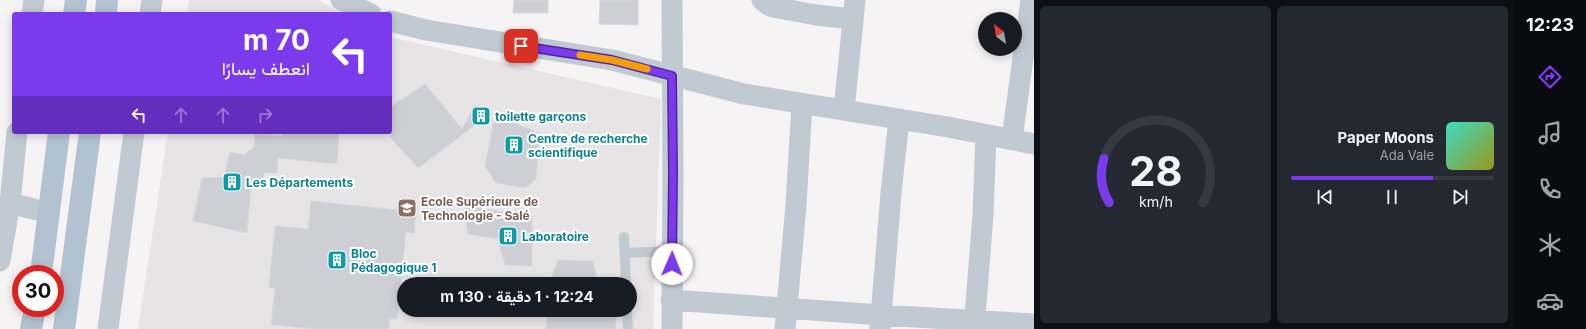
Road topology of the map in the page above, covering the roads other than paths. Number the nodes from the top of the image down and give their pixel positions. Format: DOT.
graph roads {
  1 [pos="34,0"];
  2 [pos="76,0"];
  3 [pos="107,0"];
  4 [pos="152,0"];
  5 [pos="341,0"];
  6 [pos="672,0"];
  7 [pos="762,0"];
  8 [pos="1031,0"];
  9 [pos="854,9"];
  10 [pos="32,12"];
  11 [pos="74,12"];
  12 [pos="106,12"];
  13 [pos="150,12"];
  14 [pos="367,12"];
  15 [pos="392,22"];
  16 [pos="672,76"];
  17 [pos="802,104"];
  18 [pos="844,110"];
  19 [pos="899,119"];
  20 [pos="59,134"];
  21 [pos="90,134"];
  22 [pos="134,134"];
  23 [pos="986,135"];
  24 [pos="1012,139"];
  25 [pos="11,142"];
  26 [pos="1034,144"];
  27 [pos="10,203"];
  28 [pos="49,213"];
  29 [pos="624,237"];
  30 [pos="672,251"];
  31 [pos="625,253"];
  32 [pos="0,261"];
  33 [pos="42,265"];
  34 [pos="626,277"];
  35 [pos="672,300"];
  36 [pos="787,308"];
  37 [pos="34,317"];
  38 [pos="627,317"];
  39 [pos="880,322"];
  40 [pos="1034,324"];
  41 [pos="975,325"];
  42 [pos="32,329"];
  43 [pos="64,329"];
  44 [pos="108,329"];
  45 [pos="628,329"];
  46 [pos="672,329"];
  47 [pos="785,329"];
  1 -- 10 [label="street"];
  2 -- 11 [label="main road"];
  3 -- 12 [label="main road"];
  4 -- 13 [label="street"];
  5 -- 14 [label="street"];
  6 -- 16 [label="street"];
  7 -- 9 [label="street"];
  8 -- 24 [label="street"];
  9 -- 18 [label="street"];
  15 -- 16 [label="street"];
  16 -- 17 [label="street"];
  16 -- 30 [label="street"];
  17 -- 18 [label="street"];
  17 -- 36 [label="street"];
  18 -- 19 [label="street"];
  19 -- 23 [label="street"];
  19 -- 39 [label="street"];
  20 -- 28 [label="main road"];
  21 -- 43 [label="main road"];
  22 -- 44 [label="street"];
  23 -- 24 [label="street"];
  23 -- 41 [label="street"];
  24 -- 26 [label="street"];
  25 -- 27 [label="street"];
  27 -- 28 [label="street"];
  27 -- 32 [label="street"];
  28 -- 33 [label="main road"];
  29 -- 31 [label="lane"];
  30 -- 31 [label="lane"];
  30 -- 35 [label="street"];
  31 -- 34 [label="lane"];
  35 -- 36 [label="street"];
  35 -- 46 [label="street"];
  36 -- 39 [label="street"];
  36 -- 47 [label="street"];
  37 -- 42 [label="main road"];
  38 -- 45 [label="lane"];
  39 -- 41 [label="street"];
  40 -- 41 [label="street"];
}
